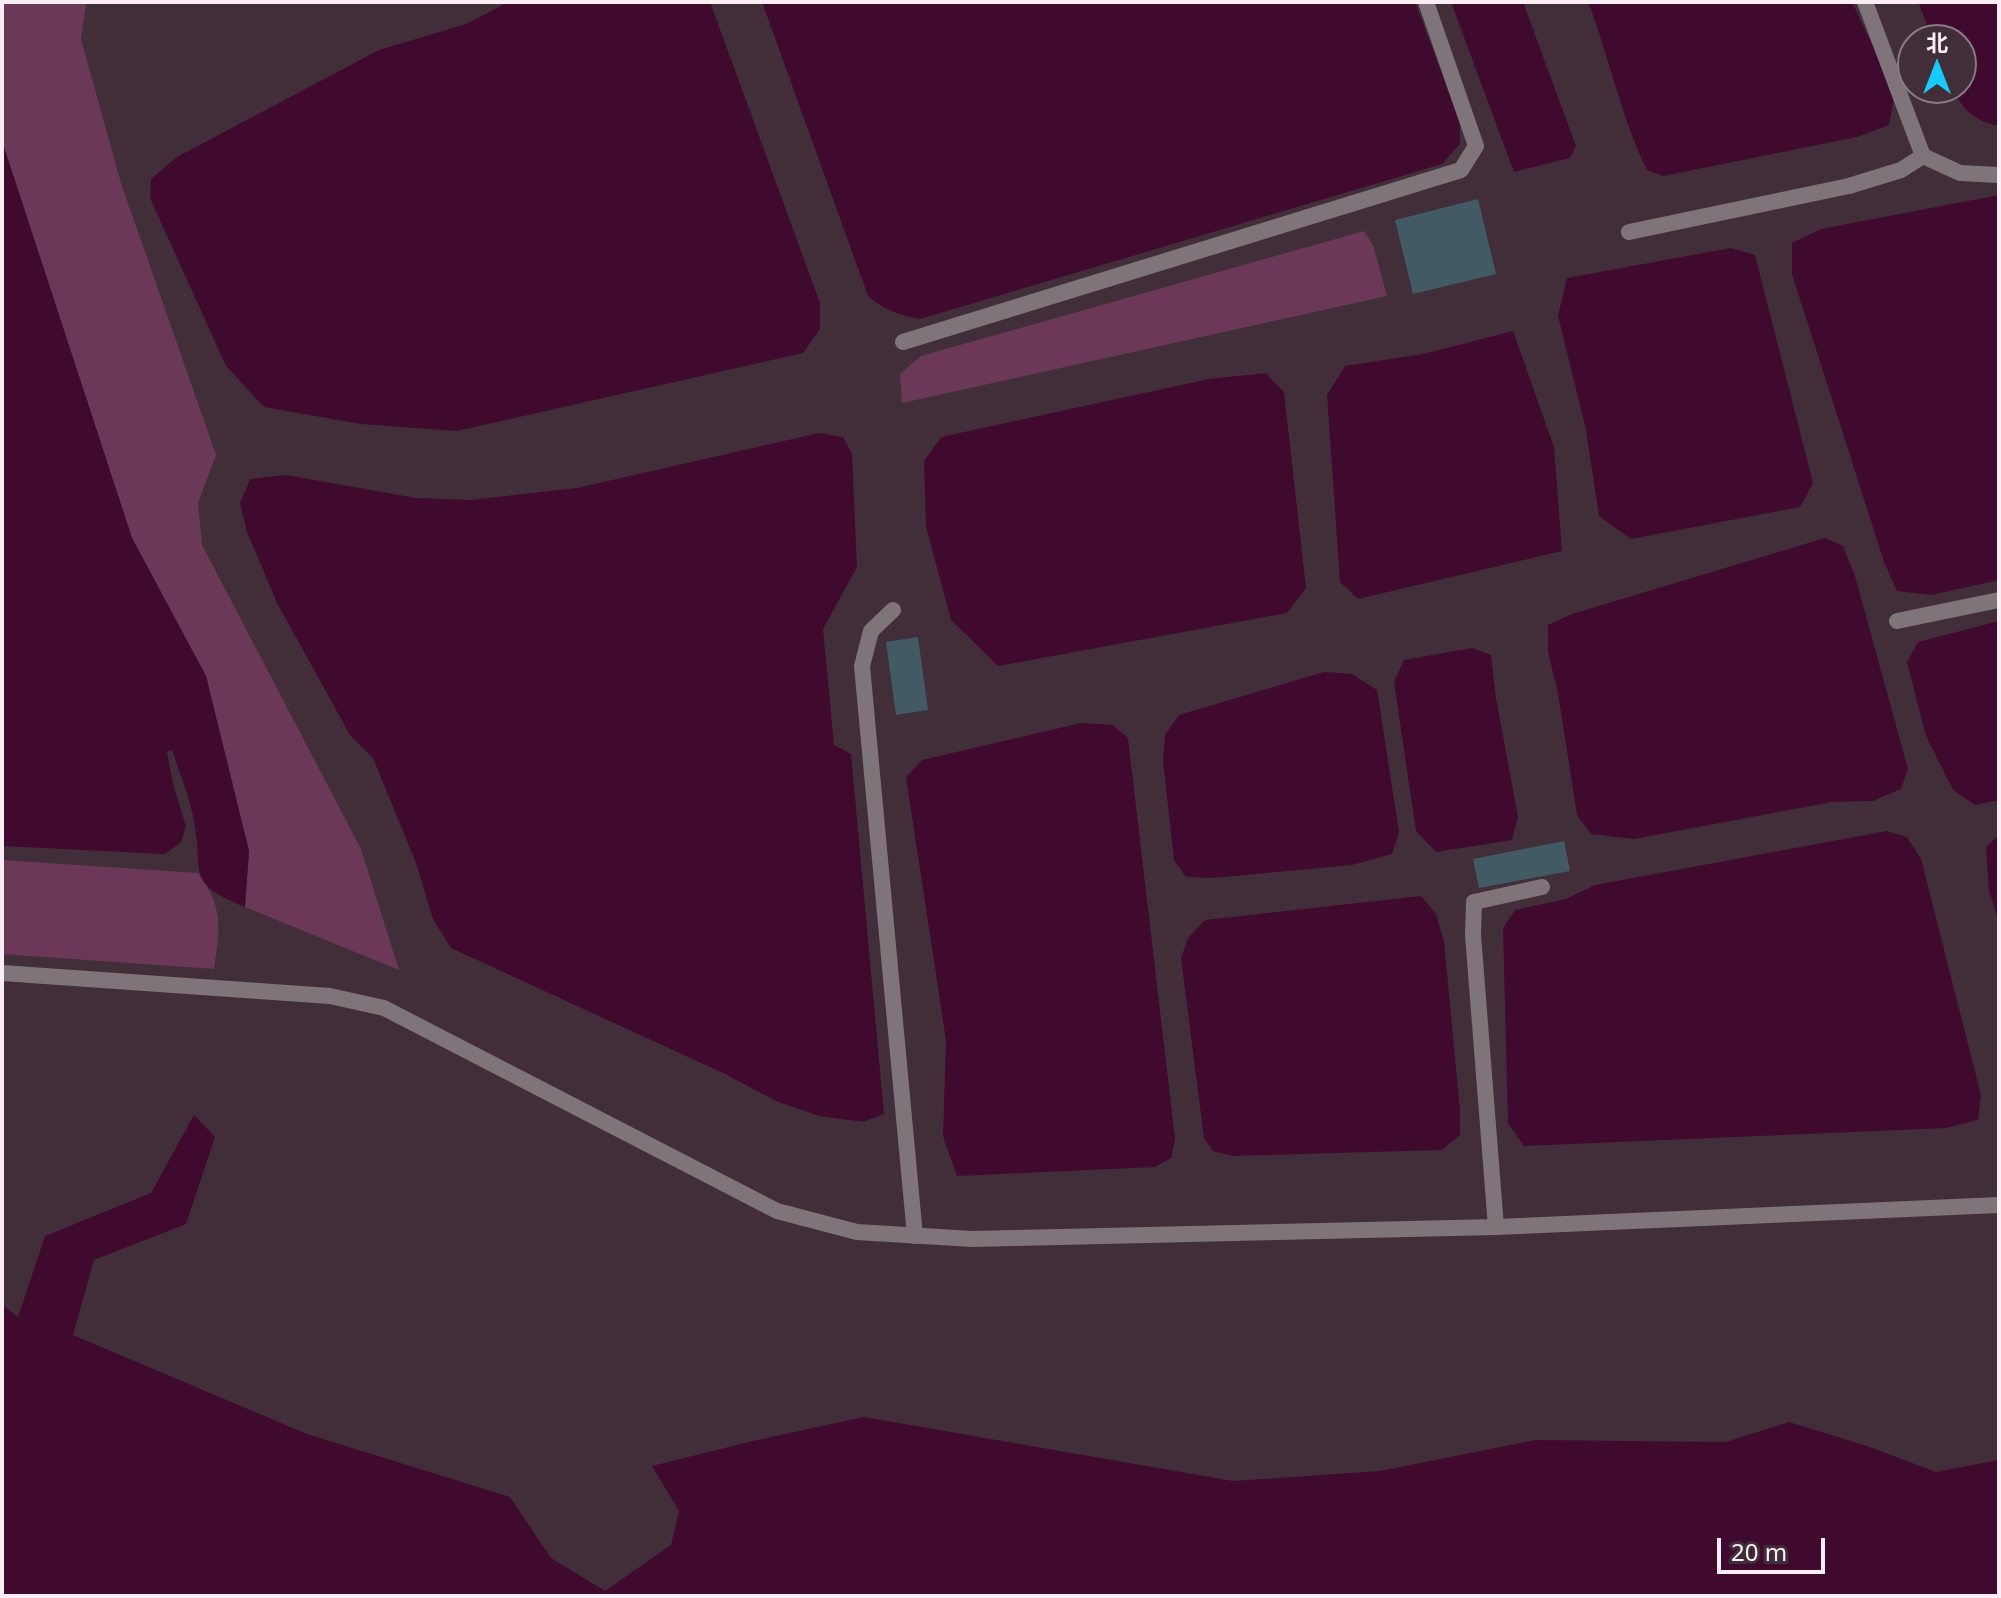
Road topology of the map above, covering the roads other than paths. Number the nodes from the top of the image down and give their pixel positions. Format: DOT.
graph roads {
  1 [pos="1426,2"];
  2 [pos="1865,2"];
  3 [pos="1923,156"];
  4 [pos="1999,175"];
  5 [pos="1629,232"];
  6 [pos="903,342"];
  7 [pos="1999,600"];
  8 [pos="893,610"];
  9 [pos="1897,621"];
  10 [pos="1542,887"];
  11 [pos="2,973"];
  12 [pos="1999,1205"];
  13 [pos="1496,1227"];
  14 [pos="915,1236"];
  1 -- 6 [label="street"];
  2 -- 3 [label="street"];
  3 -- 4 [label="street"];
  3 -- 5 [label="street"];
  7 -- 9 [label="street"];
  8 -- 14 [label="street"];
  10 -- 13 [label="street"];
  11 -- 14 [label="street"];
  12 -- 13 [label="street"];
  13 -- 14 [label="street"];
}
